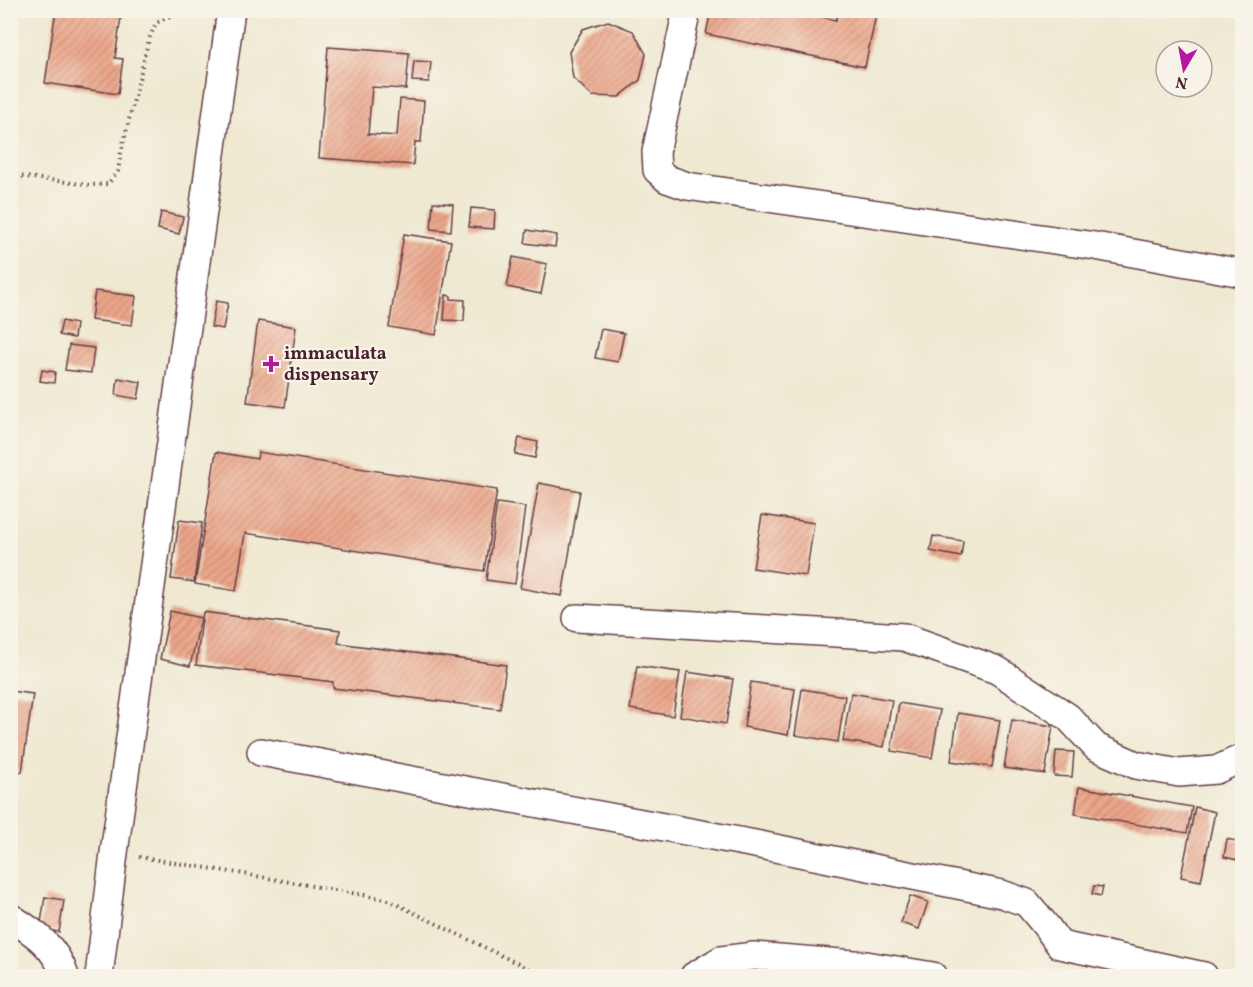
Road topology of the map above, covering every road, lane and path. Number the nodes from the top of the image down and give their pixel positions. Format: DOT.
graph roads {
  1 [pos="195,10"];
  2 [pos="231,10"];
  3 [pos="687,10"];
  4 [pos="10,175"];
  5 [pos="1242,273"];
  6 [pos="577,618"];
  7 [pos="261,752"];
  8 [pos="1242,758"];
  9 [pos="114,854"];
  10 [pos="10,917"];
  11 [pos="65,976"];
  12 [pos="99,976"];
  13 [pos="543,976"];
  14 [pos="694,976"];
  15 [pos="933,976"];
  16 [pos="1204,976"];
  1 -- 4 [label="path"];
  2 -- 9 [label="street"];
  3 -- 5 [label="street"];
  6 -- 8 [label="street"];
  7 -- 16 [label="street"];
  9 -- 12 [label="street"];
  9 -- 13 [label="path"];
  10 -- 11 [label="street"];
  14 -- 15 [label="street"];
}
